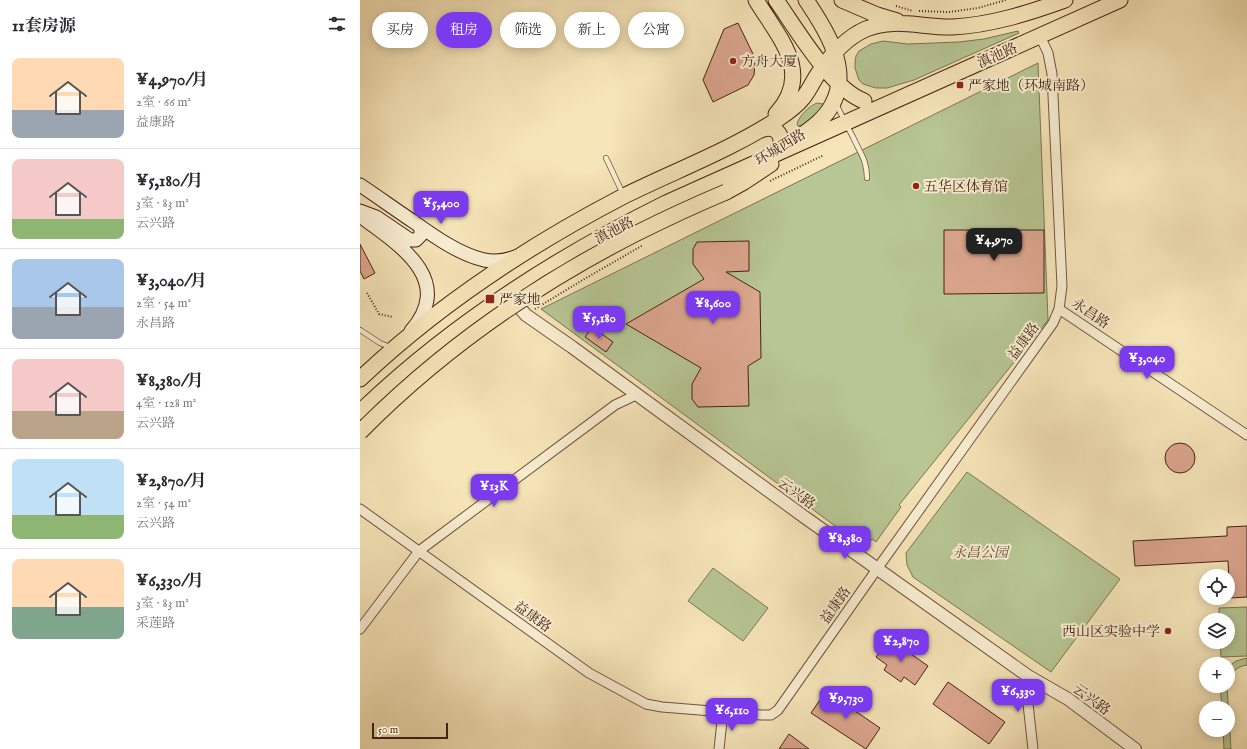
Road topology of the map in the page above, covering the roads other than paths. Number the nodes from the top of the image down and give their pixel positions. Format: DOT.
graph roads {
  1 [pos="756,0"];
  2 [pos="776,0"];
  3 [pos="806,0"];
  4 [pos="842,0"];
  5 [pos="1065,0"];
  6 [pos="1120,0"];
  7 [pos="919,26"];
  8 [pos="858,33"];
  9 [pos="1040,36"];
  10 [pos="834,53"];
  11 [pos="824,66"];
  12 [pos="839,83"];
  13 [pos="900,98"];
  14 [pos="835,100"];
  15 [pos="864,101"];
  16 [pos="845,123"];
  17 [pos="761,130"];
  18 [pos="814,132"];
  19 [pos="739,141"];
  20 [pos="784,149"];
  21 [pos="606,158"];
  22 [pos="867,178"];
  23 [pos="360,185"];
  24 [pos="726,192"];
  25 [pos="624,196"];
  26 [pos="360,211"];
  27 [pos="360,216"];
  28 [pos="419,226"];
  29 [pos="529,251"];
  30 [pos="508,294"];
  31 [pos="1059,309"];
  32 [pos="360,330"];
  33 [pos="394,348"];
  34 [pos="360,378"];
  35 [pos="636,395"];
  36 [pos="360,412"];
  37 [pos="360,432"];
  38 [pos="1247,435"];
  39 [pos="360,509"];
  40 [pos="419,551"];
  41 [pos="877,569"];
  42 [pos="360,629"];
  43 [pos="1028,676"];
  44 [pos="723,712"];
  45 [pos="719,749"];
  46 [pos="1033,749"];
  47 [pos="1135,749"];
  1 -- 19 [label="main road"];
  2 -- 11 [label="main road"];
  3 -- 10 [label="main road, 环城西路"];
  4 -- 7 [label="main road"];
  5 -- 7 [label="main road, 滇池路"];
  6 -- 9 [label="main road, 滇池路"];
  7 -- 8 [label="main road, 滇池路"];
  8 -- 10 [label="main road, 滇池路"];
  8 -- 15 [label="main road"];
  9 -- 13 [label="main road, 滇池路"];
  9 -- 31 [label="street, 益康路"];
  10 -- 11 [label="main road, 滇池路"];
  10 -- 12 [label="main road, 环城西路"];
  11 -- 12 [label="main road"];
  11 -- 17 [label="main road, 滇池路"];
  12 -- 14 [label="main road, 环城西路"];
  12 -- 15 [label="main road"];
  13 -- 15 [label="main road, 滇池路"];
  13 -- 16 [label="main road, 滇池路"];
  14 -- 16 [label="lane"];
  14 -- 18 [label="main road, 环城西路"];
  16 -- 18 [label="main road, 滇池路"];
  16 -- 22 [label="lane"];
  17 -- 19 [label="main road, 滇池路"];
  17 -- 20 [label="main road"];
  18 -- 20 [label="main road"];
  18 -- 24 [label="main road"];
  19 -- 25 [label="main road, 滇池路"];
  20 -- 24 [label="main road"];
  20 -- 30 [label="main road, 滇池路"];
  21 -- 25 [label="lane"];
  23 -- 28 [label="main road"];
  24 -- 37 [label="main road, bridge"];
  25 -- 29 [label="main road, 滇池路"];
  26 -- 28 [label="main road"];
  27 -- 33 [label="main road"];
  28 -- 29 [label="main road"];
  29 -- 33 [label="main road, 滇池路"];
  30 -- 35 [label="street, 云兴路"];
  30 -- 36 [label="main road, 滇池路"];
  31 -- 38 [label="street, 永昌路"];
  31 -- 41 [label="street, 益康路"];
  32 -- 33 [label="lane"];
  33 -- 34 [label="main road, 滇池路"];
  35 -- 40 [label="street"];
  35 -- 41 [label="street, 云兴路"];
  39 -- 40 [label="street, 益康路"];
  40 -- 42 [label="street"];
  40 -- 44 [label="street, 益康路"];
  41 -- 43 [label="street, 云兴路"];
  41 -- 44 [label="street, 益康路"];
  43 -- 46 [label="street"];
  43 -- 47 [label="street, 云兴路"];
  44 -- 45 [label="street"];
}
